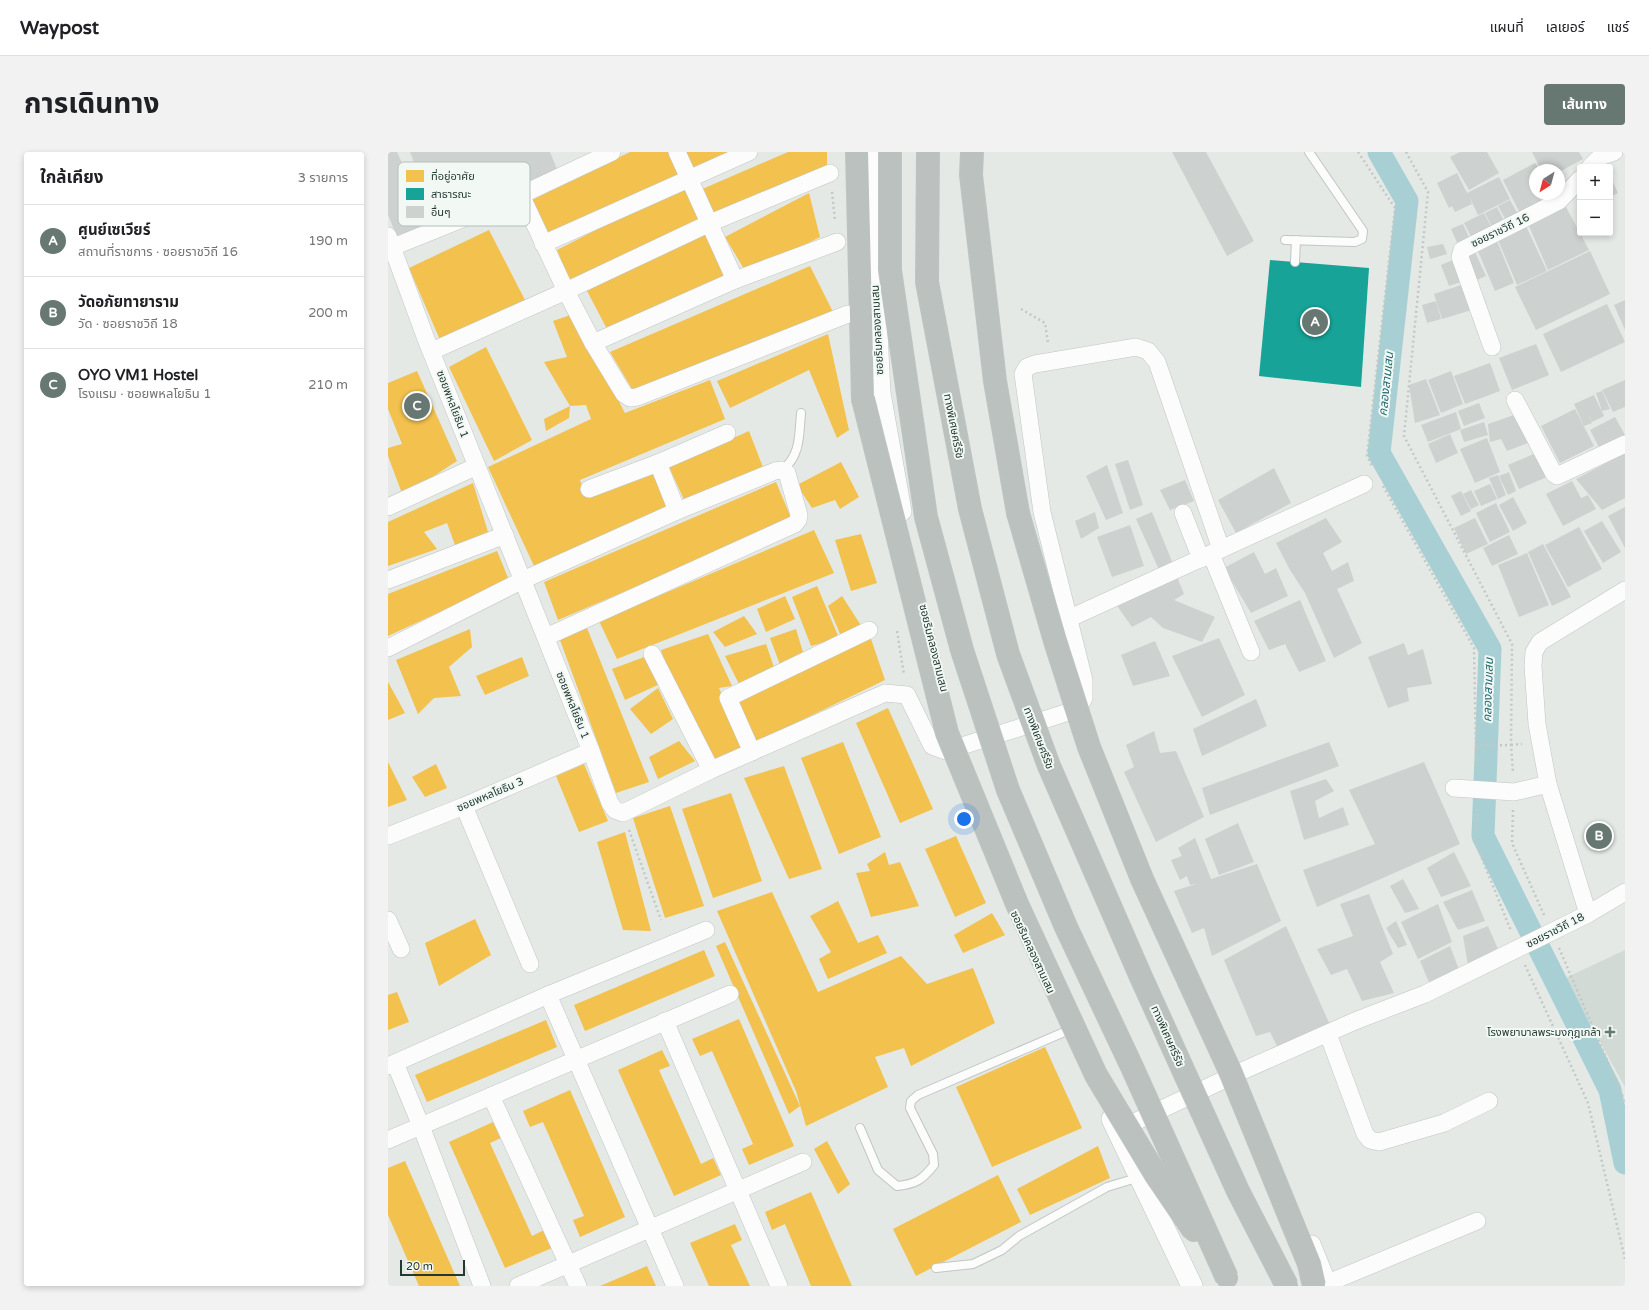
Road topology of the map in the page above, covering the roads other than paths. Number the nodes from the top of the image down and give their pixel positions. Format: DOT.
graph roads {
  1 [pos="612,152"];
  2 [pos="677,152"];
  3 [pos="750,152"];
  4 [pos="857,152"];
  5 [pos="890,152"];
  6 [pos="928,152"];
  7 [pos="972,152"];
  8 [pos="1309,152"];
  9 [pos="1614,152"];
  10 [pos="873,162"];
  11 [pos="1593,164"];
  12 [pos="830,173"];
  13 [pos="689,178"];
  14 [pos="1577,182"];
  15 [pos="530,192"];
  16 [pos="858,195"];
  17 [pos="530,216"];
  18 [pos="710,223"];
  19 [pos="436,226"];
  20 [pos="1285,240"];
  21 [pos="1296,240"];
  22 [pos="390,242"];
  23 [pos="837,242"];
  24 [pos="543,244"];
  25 [pos="1295,262"];
  26 [pos="735,280"];
  27 [pos="566,291"];
  28 [pos="848,314"];
  29 [pos="593,344"];
  30 [pos="1492,346"];
  31 [pos="432,351"];
  32 [pos="1515,400"];
  33 [pos="801,413"];
  34 [pos="727,433"];
  35 [pos="1625,444"];
  36 [pos="658,463"];
  37 [pos="477,466"];
  38 [pos="782,470"];
  39 [pos="1364,484"];
  40 [pos="589,489"];
  41 [pos="388,507"];
  42 [pos="677,511"];
  43 [pos="1183,513"];
  44 [pos="505,535"];
  45 [pos="1211,554"];
  46 [pos="388,580"];
  47 [pos="523,580"];
  48 [pos="1625,590"];
  49 [pos="1068,619"];
  50 [pos="869,630"];
  51 [pos="546,637"];
  52 [pos="388,648"];
  53 [pos="1251,652"];
  54 [pos="652,654"];
  55 [pos="1078,709"];
  56 [pos="591,751"];
  57 [pos="752,752"];
  58 [pos="946,752"];
  59 [pos="711,770"];
  60 [pos="1548,784"];
  61 [pos="1454,788"];
  62 [pos="464,806"];
  63 [pos="388,836"];
  64 [pos="1625,892"];
  65 [pos="1588,914"];
  66 [pos="388,920"];
  67 [pos="706,930"];
  68 [pos="401,949"];
  69 [pos="530,964"];
  70 [pos="730,994"];
  71 [pos="548,995"];
  72 [pos="665,1021"];
  73 [pos="1069,1030"];
  74 [pos="1328,1034"];
  75 [pos="576,1059"];
  76 [pos="392,1065"];
  77 [pos="1240,1072"];
  78 [pos="490,1096"];
  79 [pos="1489,1101"];
  80 [pos="421,1126"];
  81 [pos="860,1128"];
  82 [pos="1118,1130"];
  83 [pos="388,1140"];
  84 [pos="803,1162"];
  85 [pos="1141,1176"];
  86 [pos="738,1190"];
  87 [pos="1477,1221"];
  88 [pos="650,1229"];
  89 [pos="568,1264"];
  90 [pos="936,1268"];
  91 [pos="1229,1282"];
  92 [pos="1324,1285"];
  93 [pos="482,1286"];
  94 [pos="518,1286"];
  95 [pos="578,1286"];
  96 [pos="675,1286"];
  97 [pos="779,1286"];
  98 [pos="1192,1286"];
  99 [pos="1286,1286"];
  1 -- 15 [label="street"];
  2 -- 13 [label="street"];
  3 -- 13 [label="street"];
  4 -- 16 [label="highway"];
  5 -- 91 [label="highway, bridge"];
  6 -- 99 [label="highway, ทางพิเศษศรีรัช, bridge"];
  7 -- 92 [label="highway, bridge"];
  8 -- 21 [label="lane"];
  9 -- 11 [label="street"];
  10 -- 16 [label="highway"];
  10 -- 58 [label="street, ซอยริมคลองสามเสน"];
  12 -- 18 [label="street"];
  13 -- 18 [label="street"];
  13 -- 24 [label="street"];
  14 -- 30 [label="street, ซอยราชวิถี 16"];
  16 -- 91 [label="highway, bridge"];
  17 -- 24 [label="street"];
  18 -- 26 [label="street"];
  18 -- 27 [label="street"];
  19 -- 22 [label="street"];
  20 -- 21 [label="lane"];
  21 -- 25 [label="lane"];
  22 -- 31 [label="street, ซอยพหลโยธิน 1"];
  23 -- 26 [label="street"];
  24 -- 27 [label="street"];
  26 -- 29 [label="street"];
  27 -- 29 [label="street"];
  27 -- 31 [label="street"];
  28 -- 29 [label="street"];
  31 -- 37 [label="street, ซอยพหลโยธิน 1"];
  32 -- 35 [label="street"];
  33 -- 38 [label="lane"];
  34 -- 36 [label="street"];
  36 -- 40 [label="street"];
  36 -- 42 [label="street"];
  37 -- 41 [label="street"];
  37 -- 44 [label="street, ซอยพหลโยธิน 1"];
  38 -- 42 [label="street"];
  38 -- 51 [label="street"];
  39 -- 45 [label="street"];
  42 -- 47 [label="street"];
  43 -- 45 [label="street"];
  44 -- 46 [label="street"];
  44 -- 47 [label="street, ซอยพหลโยธิน 1"];
  45 -- 49 [label="street"];
  45 -- 49 [label="street"];
  45 -- 53 [label="street"];
  47 -- 51 [label="street, ซอยพหลโยธิน 1"];
  47 -- 52 [label="street"];
  48 -- 60 [label="street, ซอยราชวิถี 18"];
  49 -- 55 [label="street"];
  50 -- 57 [label="street"];
  51 -- 56 [label="street, ซอยพหลโยธิน 1"];
  54 -- 59 [label="street"];
  55 -- 58 [label="street"];
  55 -- 77 [label="street"];
  56 -- 59 [label="street, ซอยพหลโยธิน 1"];
  56 -- 62 [label="street, ซอยพหลโยธิน 3"];
  57 -- 58 [label="street"];
  57 -- 59 [label="street"];
  58 -- 73 [label="street, ซอยริมคลองสามเสน"];
  60 -- 61 [label="street"];
  60 -- 65 [label="street, ซอยราชวิถี 18"];
  62 -- 63 [label="street, ซอยพหลโยธิน 3"];
  62 -- 69 [label="street"];
  64 -- 65 [label="street"];
  65 -- 74 [label="street, ซอยราชวิถี 18"];
  66 -- 68 [label="street"];
  67 -- 71 [label="street"];
  70 -- 72 [label="street"];
  71 -- 75 [label="street"];
  71 -- 76 [label="street"];
  72 -- 75 [label="street"];
  72 -- 86 [label="street"];
  73 -- 81 [label="lane"];
  73 -- 82 [label="street, ซอยริมคลองสามเสน"];
  74 -- 77 [label="street, ซอยราชวิถี 18"];
  74 -- 79 [label="street"];
  75 -- 78 [label="street"];
  75 -- 88 [label="street"];
  76 -- 80 [label="street"];
  77 -- 82 [label="street, ซอยราชวิถี 18"];
  77 -- 92 [label="street"];
  78 -- 80 [label="street"];
  78 -- 89 [label="street"];
  80 -- 83 [label="street"];
  80 -- 93 [label="street"];
  82 -- 85 [label="street, ซอยริมคลองสามเสน"];
  84 -- 86 [label="street"];
  85 -- 90 [label="lane"];
  85 -- 98 [label="street, ซอยริมคลองสามเสน"];
  86 -- 88 [label="street"];
  86 -- 97 [label="street"];
  87 -- 92 [label="street"];
  88 -- 89 [label="street"];
  88 -- 96 [label="street"];
  89 -- 94 [label="street"];
  89 -- 95 [label="street"];
}
